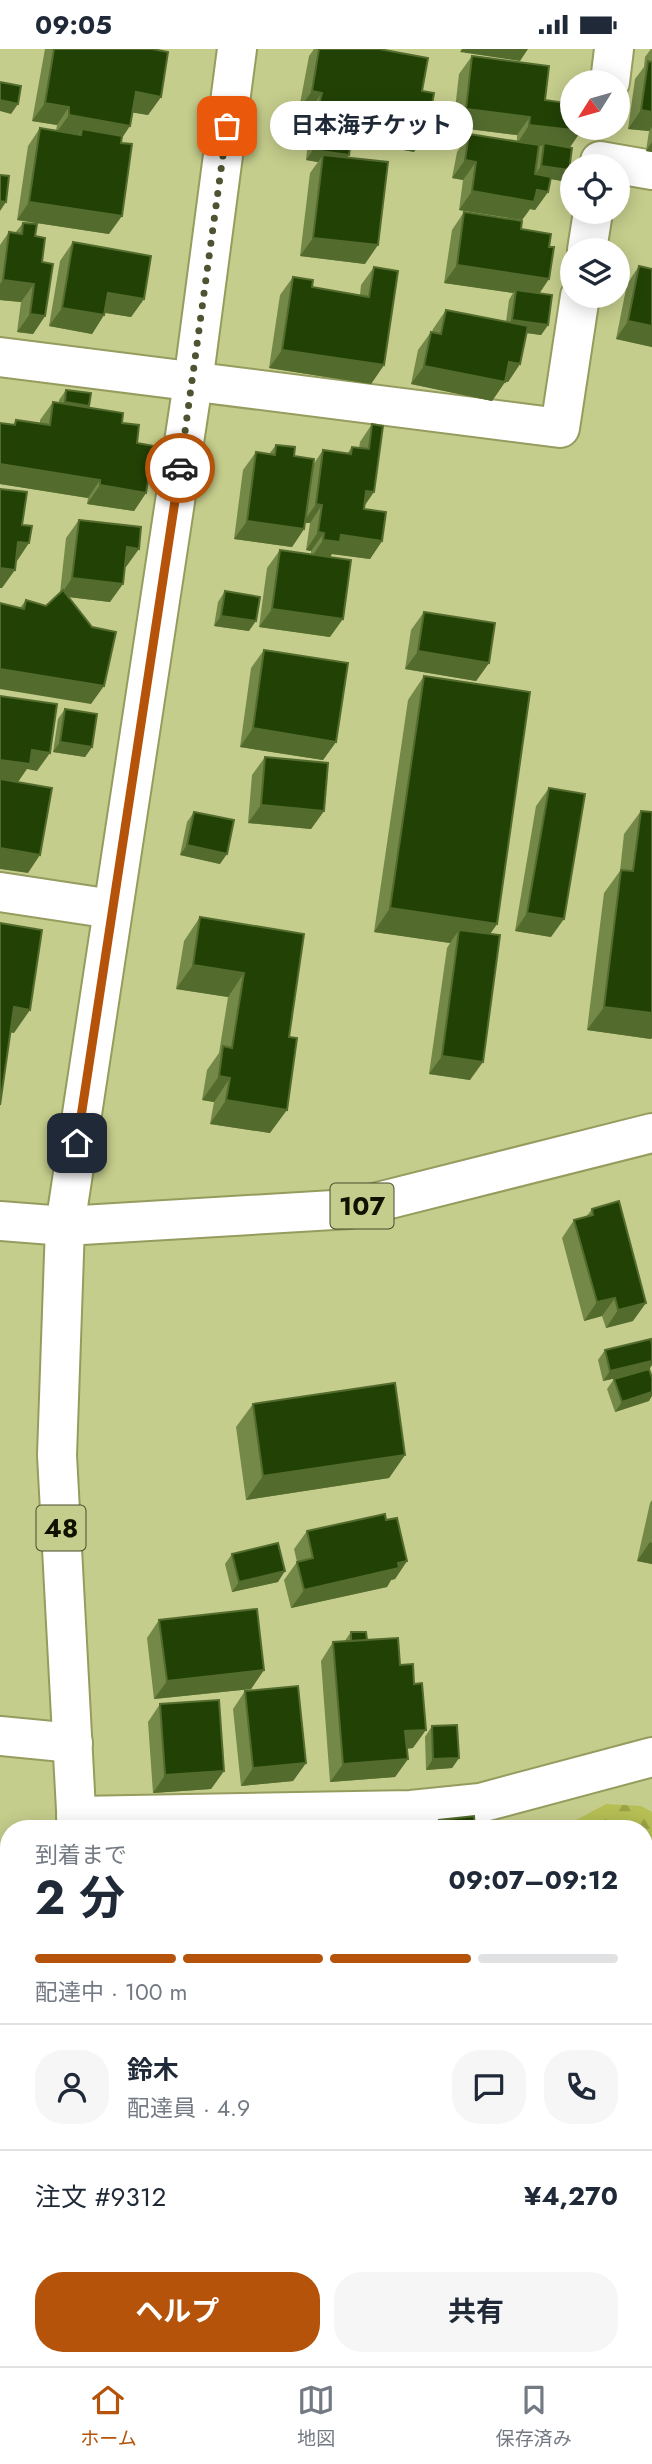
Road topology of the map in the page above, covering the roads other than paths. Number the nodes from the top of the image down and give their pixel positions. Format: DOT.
graph roads {
  1 [pos="237,49"];
  2 [pos="614,49"];
  3 [pos="611,70"];
  4 [pos="601,152"];
  5 [pos="652,170"];
  6 [pos="578,308"];
  7 [pos="0,357"];
  8 [pos="193,383"];
  9 [pos="0,893"];
  10 [pos="112,909"];
  11 [pos="652,1133"];
  12 [pos="0,1221"];
  13 [pos="65,1226"];
  14 [pos="0,1736"];
  15 [pos="73,1743"];
  16 [pos="652,1757"];
  17 [pos="76,1820"];
  18 [pos="132,1820"];
  1 -- 8 [label="main road"];
  2 -- 3 [label="main road"];
  4 -- 5 [label="main road"];
  6 -- 8 [label="main road"];
  7 -- 8 [label="main road"];
  8 -- 10 [label="main road"];
  9 -- 10 [label="main road"];
  10 -- 13 [label="main road"];
  11 -- 13 [label="main road, 107"];
  12 -- 13 [label="main road, 107"];
  13 -- 15 [label="main road, 48"];
  14 -- 15 [label="main road"];
  15 -- 17 [label="main road, 48"];
  16 -- 18 [label="main road"];
}
